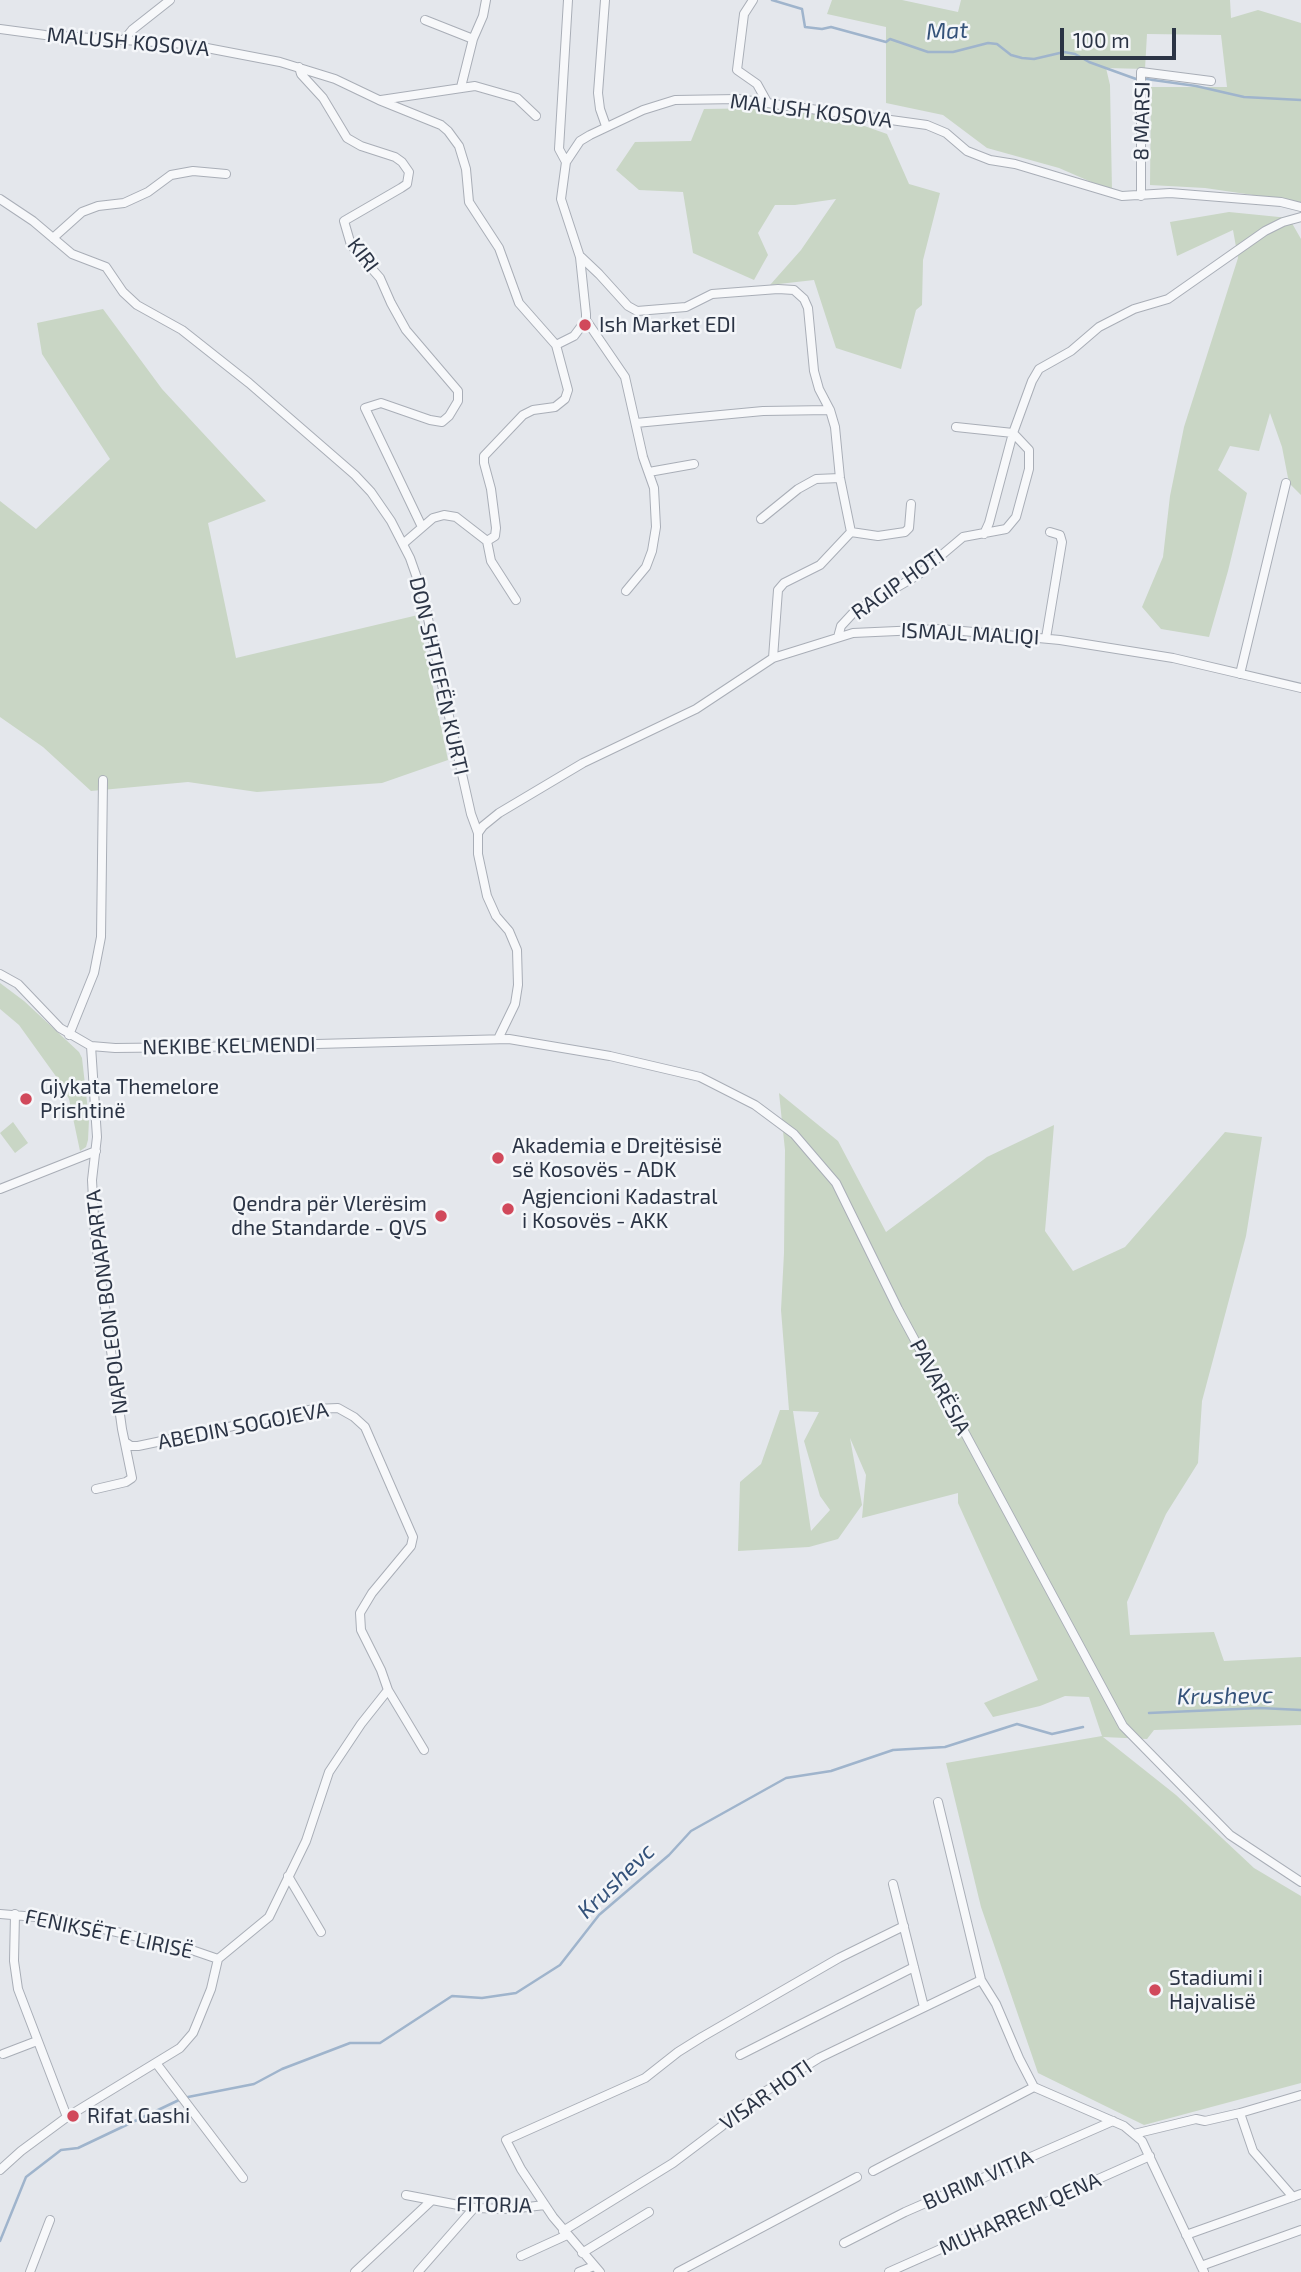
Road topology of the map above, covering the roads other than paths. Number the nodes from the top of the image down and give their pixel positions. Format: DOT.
graph roads {
  1 [pos="170,0"];
  2 [pos="486,0"];
  3 [pos="568,0"];
  4 [pos="605,0"];
  5 [pos="753,0"];
  6 [pos="425,20"];
  7 [pos="0,29"];
  8 [pos="473,39"];
  9 [pos="124,40"];
  10 [pos="299,67"];
  11 [pos="1211,81"];
  12 [pos="461,87"];
  13 [pos="379,100"];
  14 [pos="768,102"];
  15 [pos="536,116"];
  16 [pos="606,126"];
  17 [pos="566,162"];
  18 [pos="226,174"];
  19 [pos="1142,196"];
  20 [pos="0,200"];
  21 [pos="1301,207"];
  22 [pos="1301,217"];
  23 [pos="53,238"];
  24 [pos="580,257"];
  25 [pos="586,320"];
  26 [pos="556,345"];
  27 [pos="830,410"];
  28 [pos="636,423"];
  29 [pos="956,427"];
  30 [pos="1013,433"];
  31 [pos="694,464"];
  32 [pos="649,472"];
  33 [pos="840,478"];
  34 [pos="1286,483"];
  35 [pos="911,504"];
  36 [pos="761,519"];
  37 [pos="422,527"];
  38 [pos="851,533"];
  39 [pos="1049,533"];
  40 [pos="984,534"];
  41 [pos="487,541"];
  42 [pos="404,543"];
  43 [pos="626,591"];
  44 [pos="516,600"];
  45 [pos="838,637"];
  46 [pos="1046,638"];
  47 [pos="773,658"];
  48 [pos="1240,674"];
  49 [pos="1301,688"];
  50 [pos="103,780"];
  51 [pos="478,833"];
  52 [pos="0,974"];
  53 [pos="69,1035"];
  54 [pos="484,1039"];
  55 [pos="498,1039"];
  56 [pos="91,1046"];
  57 [pos="96,1151"];
  58 [pos="0,1189"];
  59 [pos="125,1442"];
  60 [pos="96,1489"];
  61 [pos="388,1690"];
  62 [pos="424,1750"];
  63 [pos="938,1802"];
  64 [pos="288,1876"];
  65 [pos="1301,1882"];
  66 [pos="893,1884"];
  67 [pos="0,1914"];
  68 [pos="15,1914"];
  69 [pos="904,1926"];
  70 [pos="321,1932"];
  71 [pos="218,1959"];
  72 [pos="914,1967"];
  73 [pos="981,1980"];
  74 [pos="924,2007"];
  75 [pos="37,2041"];
  76 [pos="3,2054"];
  77 [pos="740,2055"];
  78 [pos="156,2063"];
  79 [pos="1034,2087"];
  80 [pos="1301,2095"];
  81 [pos="1240,2113"];
  82 [pos="67,2118"];
  83 [pos="1113,2121"];
  84 [pos="1134,2134"];
  85 [pos="1150,2156"];
  86 [pos="1,2167"];
  87 [pos="873,2171"];
  88 [pos="857,2177"];
  89 [pos="243,2178"];
  90 [pos="406,2195"];
  91 [pos="1297,2196"];
  92 [pos="431,2202"];
  93 [pos="545,2205"];
  94 [pos="474,2208"];
  95 [pos="649,2212"];
  96 [pos="50,2220"];
  97 [pos="1301,2230"];
  98 [pos="565,2233"];
  99 [pos="1186,2235"];
  100 [pos="844,2243"];
  101 [pos="582,2252"];
  102 [pos="521,2256"];
  103 [pos="907,2268"];
  104 [pos="597,2269"];
  105 [pos="1202,2269"];
  106 [pos="30,2272"];
  107 [pos="355,2272"];
  108 [pos="418,2272"];
  109 [pos="579,2272"];
  110 [pos="678,2272"];
  111 [pos="889,2272"];
  1 -- 9 [label="street"];
  2 -- 8 [label="street"];
  3 -- 17 [label="street"];
  4 -- 16 [label="street"];
  5 -- 14 [label="street"];
  6 -- 8 [label="street"];
  7 -- 9 [label="street, MALUSH KOSOVA"];
  8 -- 12 [label="street"];
  9 -- 10 [label="street, MALUSH KOSOVA"];
  10 -- 13 [label="street, MALUSH KOSOVA"];
  10 -- 37 [label="street, KIRI"];
  11 -- 19 [label="street, 8 MARSI"];
  12 -- 13 [label="street"];
  12 -- 15 [label="street"];
  13 -- 26 [label="street, MALUSH KOSOVA"];
  14 -- 16 [label="street, MALUSH KOSOVA"];
  14 -- 19 [label="street, MALUSH KOSOVA"];
  16 -- 17 [label="street, MALUSH KOSOVA"];
  17 -- 24 [label="street"];
  18 -- 23 [label="street"];
  19 -- 21 [label="street, MALUSH KOSOVA"];
  20 -- 23 [label="street, DON SHTJEFËN KURTI"];
  22 -- 30 [label="street"];
  23 -- 42 [label="street, DON SHTJEFËN KURTI"];
  24 -- 25 [label="street"];
  24 -- 27 [label="street"];
  25 -- 26 [label="street"];
  25 -- 28 [label="street"];
  26 -- 41 [label="street"];
  27 -- 28 [label="street"];
  27 -- 33 [label="street"];
  28 -- 32 [label="street"];
  29 -- 30 [label="street"];
  30 -- 40 [label="street"];
  30 -- 40 [label="street, RAGIP HOTI"];
  31 -- 32 [label="street"];
  32 -- 43 [label="street"];
  33 -- 36 [label="street"];
  33 -- 38 [label="street"];
  34 -- 48 [label="street"];
  35 -- 38 [label="street"];
  37 -- 41 [label="street"];
  37 -- 42 [label="street"];
  38 -- 47 [label="street"];
  39 -- 46 [label="street"];
  40 -- 45 [label="street, RAGIP HOTI"];
  41 -- 44 [label="street"];
  42 -- 51 [label="street, DON SHTJEFËN KURTI"];
  45 -- 46 [label="street, ISMAJL MALIQI"];
  45 -- 47 [label="street, ISMAJL MALIQI"];
  46 -- 48 [label="street, ISMAJL MALIQI"];
  47 -- 51 [label="street, ISMAJL MALIQI"];
  48 -- 49 [label="street, ISMAJL MALIQI"];
  50 -- 53 [label="street"];
  51 -- 55 [label="street, DON SHTJEFËN KURTI"];
  52 -- 53 [label="street, NEKIBE KELMENDI"];
  53 -- 56 [label="street, NEKIBE KELMENDI"];
  54 -- 55 [label="street, PAVARËSIA"];
  54 -- 56 [label="street, NEKIBE KELMENDI"];
  55 -- 65 [label="street, PAVARËSIA"];
  56 -- 57 [label="street, NAPOLEON BONAPARTA"];
  57 -- 58 [label="street"];
  57 -- 59 [label="street, NAPOLEON BONAPARTA"];
  59 -- 60 [label="street, NAPOLEON BONAPARTA"];
  59 -- 61 [label="street, ABEDIN SOGOJEVA"];
  61 -- 62 [label="street"];
  61 -- 64 [label="street"];
  63 -- 73 [label="street"];
  64 -- 70 [label="street"];
  64 -- 71 [label="street"];
  66 -- 69 [label="street"];
  67 -- 68 [label="street, FENIKSËT E LIRISË"];
  68 -- 71 [label="street, FENIKSËT E LIRISË"];
  68 -- 75 [label="street"];
  69 -- 72 [label="street"];
  69 -- 93 [label="street"];
  71 -- 78 [label="street"];
  72 -- 74 [label="street"];
  72 -- 77 [label="street"];
  73 -- 74 [label="street, VISAR HOTI"];
  73 -- 79 [label="street"];
  74 -- 98 [label="street, VISAR HOTI"];
  75 -- 76 [label="street"];
  75 -- 82 [label="street"];
  78 -- 82 [label="street"];
  78 -- 89 [label="street"];
  79 -- 83 [label="street"];
  79 -- 87 [label="street"];
  80 -- 81 [label="street"];
  81 -- 84 [label="street"];
  81 -- 91 [label="street"];
  82 -- 86 [label="street"];
  83 -- 84 [label="street"];
  83 -- 100 [label="street, BURIM VITIA"];
  84 -- 85 [label="street"];
  85 -- 99 [label="street"];
  85 -- 103 [label="street, MUHARREM QENA"];
  88 -- 110 [label="street"];
  90 -- 92 [label="street, FITORJA"];
  91 -- 99 [label="street"];
  92 -- 94 [label="street, FITORJA"];
  92 -- 107 [label="street"];
  93 -- 94 [label="street, FITORJA"];
  93 -- 98 [label="street, FITORJA"];
  94 -- 108 [label="street"];
  95 -- 101 [label="street"];
  96 -- 106 [label="street"];
  97 -- 105 [label="street"];
  98 -- 101 [label="street, FITORJA"];
  98 -- 102 [label="street, FITORJA"];
  99 -- 105 [label="street"];
  101 -- 104 [label="street, FITORJA"];
  103 -- 111 [label="street, MUHARREM QENA"];
  104 -- 109 [label="street"];
}
